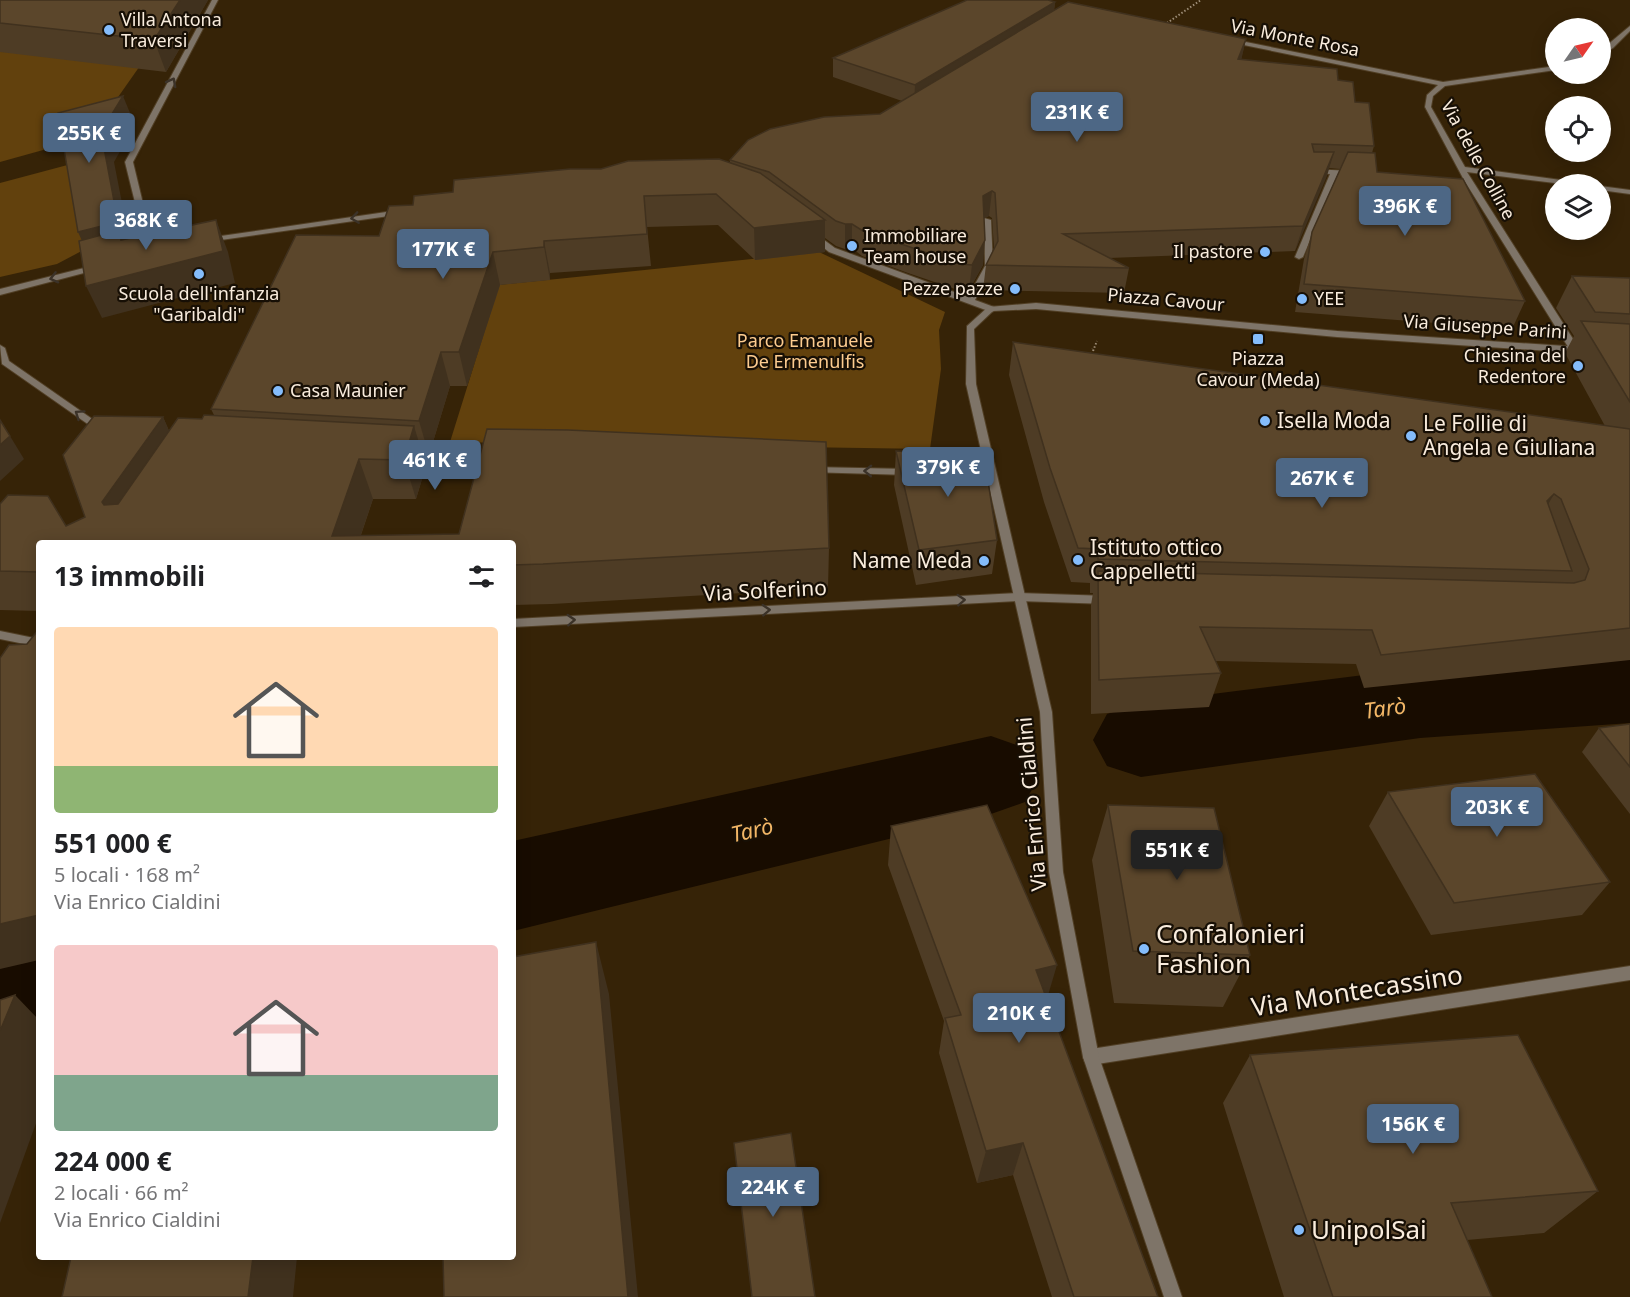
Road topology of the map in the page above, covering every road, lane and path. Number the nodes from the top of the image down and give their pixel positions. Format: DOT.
graph roads {
  1 [pos="215,0"];
  2 [pos="1201,0"];
  3 [pos="1160,28"];
  4 [pos="1630,28"];
  5 [pos="1228,41"];
  6 [pos="1611,47"];
  7 [pos="1545,69"];
  8 [pos="1443,84"];
  9 [pos="1462,169"];
  10 [pos="1311,171"];
  11 [pos="1335,172"];
  12 [pos="1357,174"];
  13 [pos="1457,179"];
  14 [pos="1468,180"];
  15 [pos="1545,180"];
  16 [pos="1611,189"];
  17 [pos="1630,192"];
  18 [pos="412,210"];
  19 [pos="987,220"];
  20 [pos="804,229"];
  21 [pos="201,241"];
  22 [pos="160,251"];
  23 [pos="151,253"];
  24 [pos="139,256"];
  25 [pos="1299,257"];
  26 [pos="105,265"];
  27 [pos="0,292"];
  28 [pos="970,301"];
  29 [pos="991,309"];
  30 [pos="1337,334"];
  31 [pos="0,348"];
  32 [pos="1575,350"];
  33 [pos="1597,351"];
  34 [pos="117,429"];
  35 [pos="402,460"];
  36 [pos="510,462"];
  37 [pos="798,469"];
  38 [pos="918,472"];
  39 [pos="1019,597"];
  40 [pos="1126,600"];
  41 [pos="516,623"];
  42 [pos="0,635"];
  43 [pos="36,641"];
  44 [pos="1630,973"];
  45 [pos="1091,1057"];
  46 [pos="1173,1297"];
  23 -- 1 [label="street, one-way"];
  2 -- 3 [label="path"];
  4 -- 6 [label="street"];
  5 -- 8 [label="street, Via Monte Rosa"];
  7 -- 8 [label="street, Via delle Colline"];
  8 -- 9 [label="street, Via delle Colline"];
  9 -- 14 [label="street, Via delle Colline"];
  9 -- 15 [label="street"];
  10 -- 11 [label="street"];
  11 -- 12 [label="street"];
  11 -- 25 [label="street"];
  13 -- 14 [label="street"];
  14 -- 32 [label="street, Via delle Colline"];
  16 -- 17 [label="street"];
  18 -- 21 [label="street, one-way"];
  19 -- 28 [label="street"];
  20 -- 28 [label="street"];
  22 -- 23 [label="street"];
  23 -- 24 [label="street"];
  26 -- 27 [label="street, one-way"];
  28 -- 29 [label="street"];
  29 -- 30 [label="street, Piazza Cavour"];
  29 -- 39 [label="street, Via Enrico Cialdini"];
  30 -- 32 [label="street, Via Giuseppe Parini"];
  34 -- 31 [label="street, one-way"];
  32 -- 33 [label="street, Via Giuseppe Parini"];
  35 -- 36 [label="street"];
  38 -- 37 [label="street, one-way"];
  39 -- 40 [label="street, Via Solferino"];
  41 -- 39 [label="street, Via Solferino, one-way"];
  39 -- 45 [label="street, Via Enrico Cialdini"];
  42 -- 43 [label="street"];
  44 -- 45 [label="street, Via Montecassino"];
  45 -- 46 [label="street, Via Enrico Cialdini"];
}
